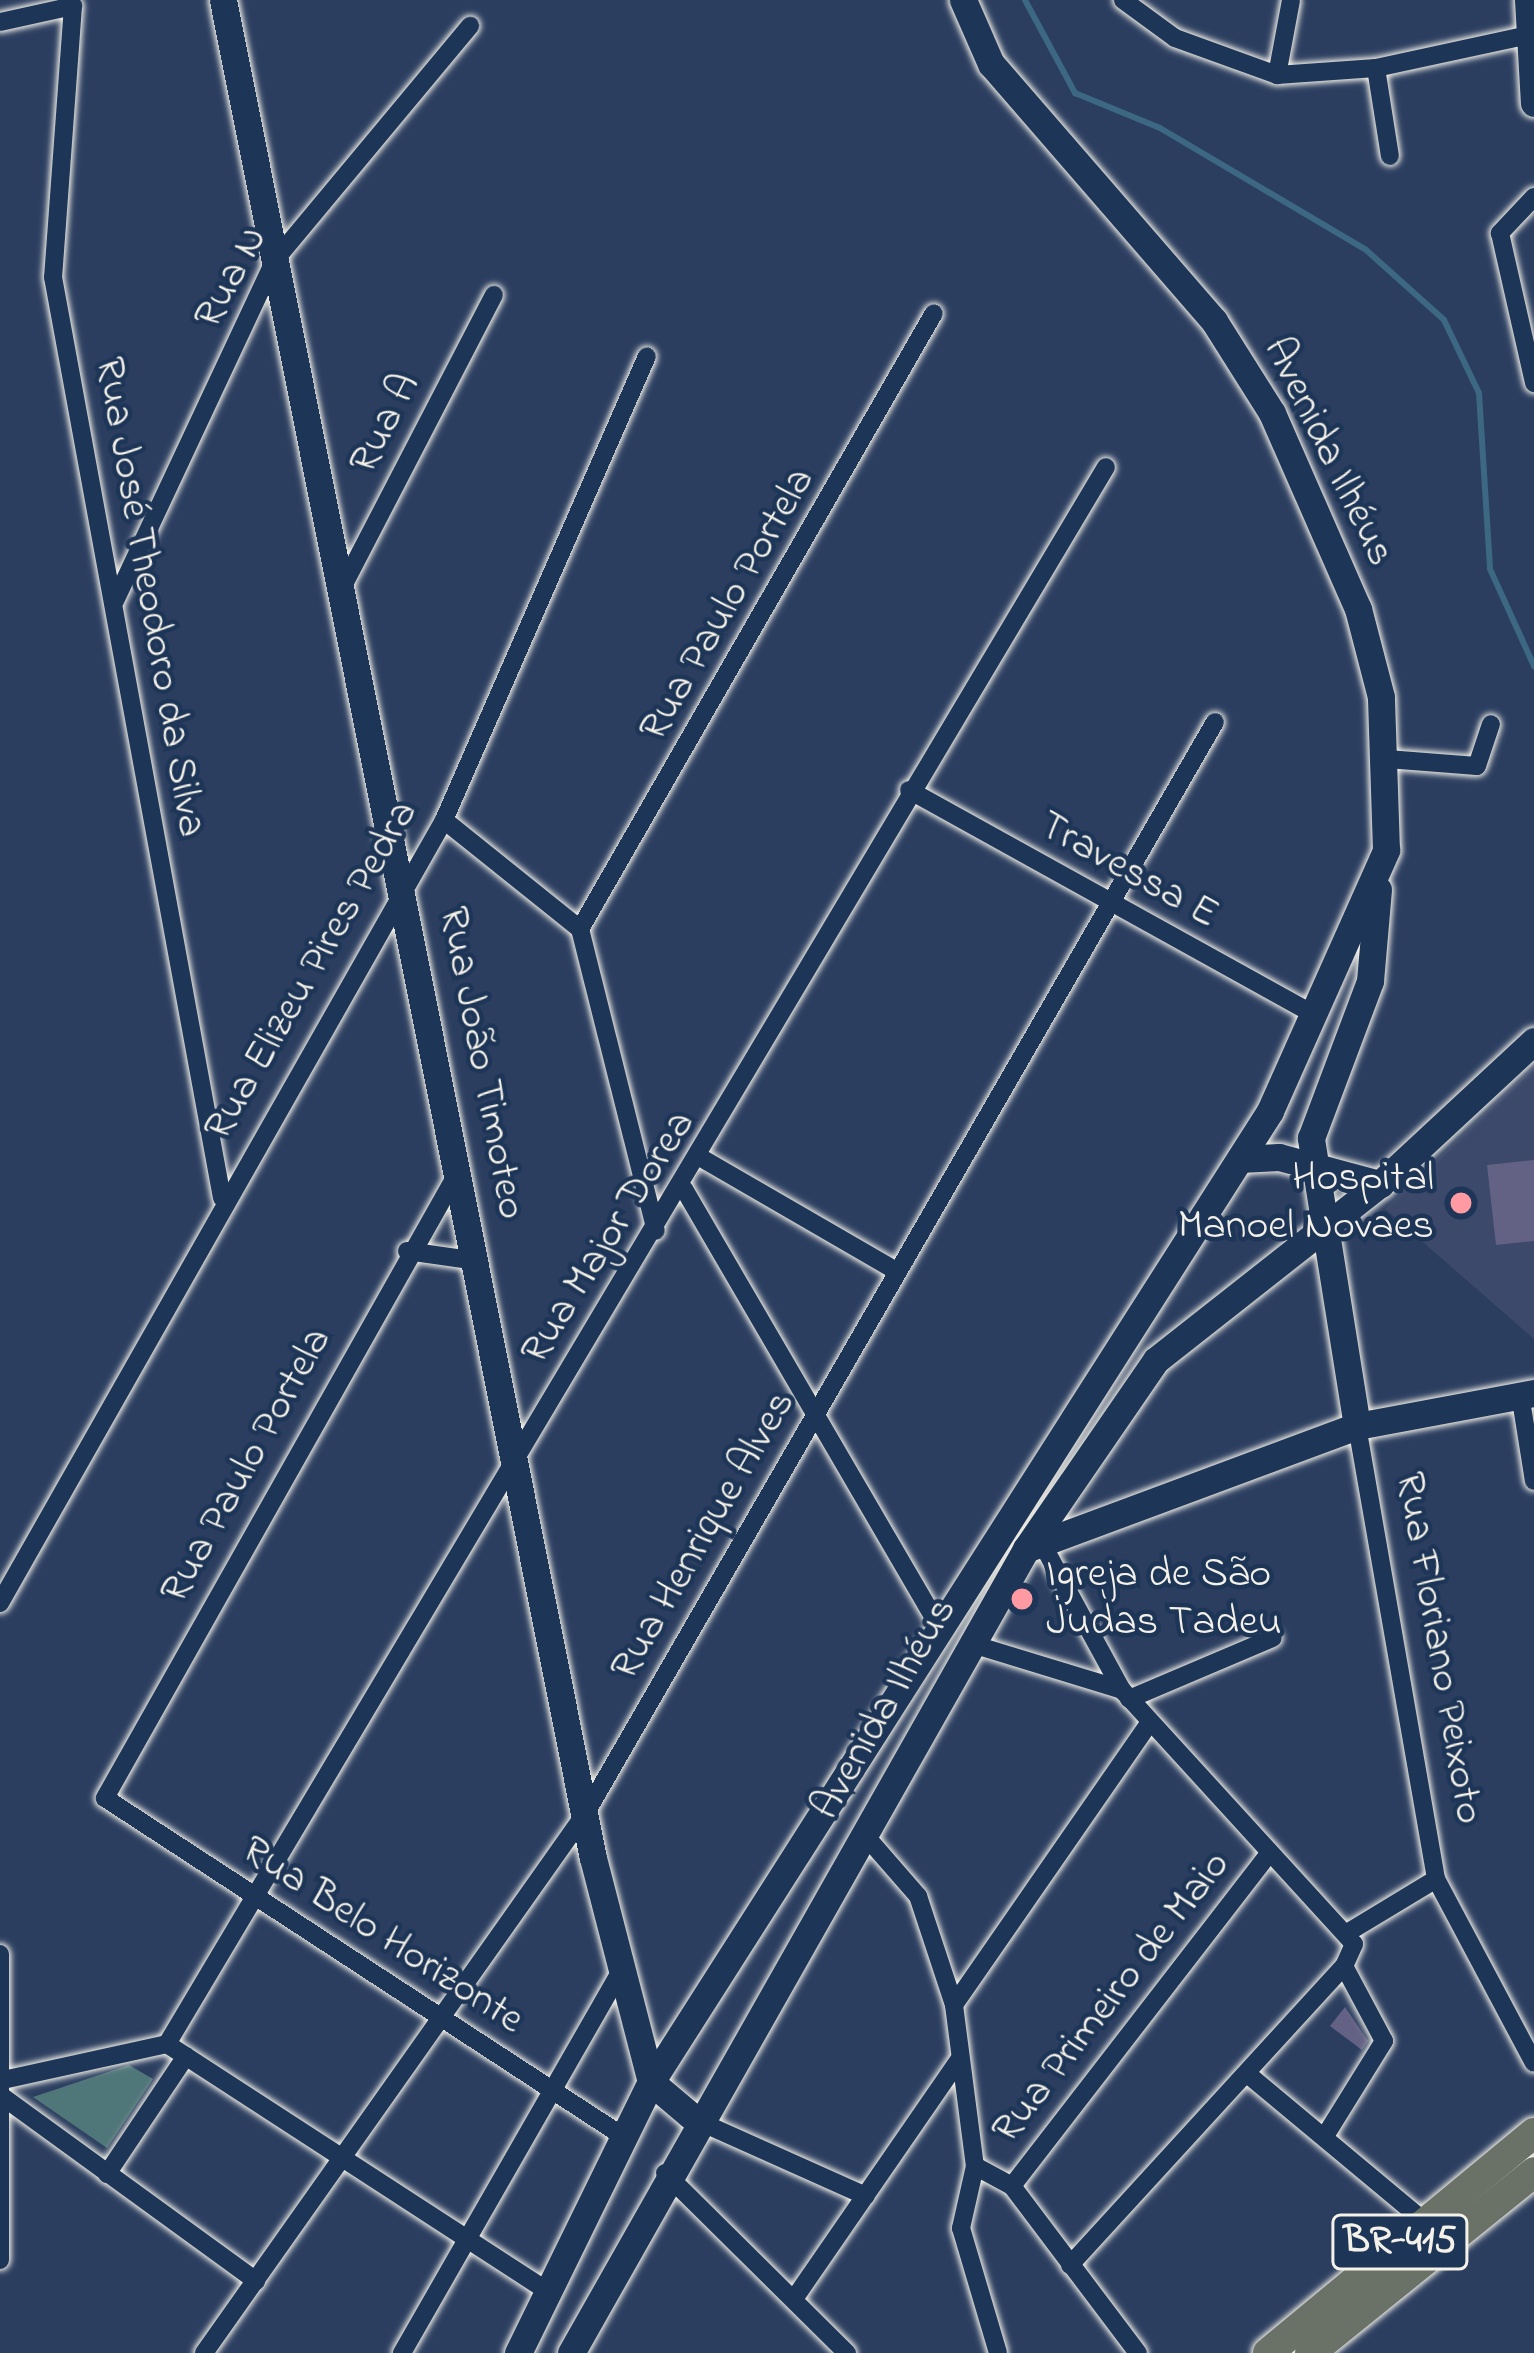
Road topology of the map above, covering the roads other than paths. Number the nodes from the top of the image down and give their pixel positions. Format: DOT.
graph roads {
  1 [pos="223,0"];
  2 [pos="963,0"];
  3 [pos="1123,0"];
  4 [pos="1291,0"];
  5 [pos="1528,0"];
  6 [pos="0,22"];
  7 [pos="470,26"];
  8 [pos="1524,36"];
  9 [pos="1376,68"];
  10 [pos="1277,75"];
  11 [pos="1534,103"];
  12 [pos="1390,156"];
  13 [pos="1534,197"];
  14 [pos="275,260"];
  15 [pos="494,296"];
  16 [pos="934,313"];
  17 [pos="647,356"];
  18 [pos="1534,383"];
  19 [pos="1106,467"];
  20 [pos="343,586"];
  21 [pos="116,601"];
  22 [pos="1215,722"];
  23 [pos="1491,724"];
  24 [pos="1387,759"];
  25 [pos="909,790"];
  26 [pos="444,820"];
  27 [pos="1378,885"];
  28 [pos="405,888"];
  29 [pos="1109,904"];
  30 [pos="580,929"];
  31 [pos="1313,1014"];
  32 [pos="1534,1041"];
  33 [pos="703,1159"];
  34 [pos="1240,1159"];
  35 [pos="1318,1169"];
  36 [pos="458,1172"];
  37 [pos="1380,1184"];
  38 [pos="684,1190"];
  39 [pos="222,1198"];
  40 [pos="1328,1225"];
  41 [pos="656,1231"];
  42 [pos="407,1250"];
  43 [pos="477,1261"];
  44 [pos="896,1271"];
  45 [pos="1527,1394"];
  46 [pos="817,1412"];
  47 [pos="1357,1426"];
  48 [pos="513,1459"];
  49 [pos="1534,1481"];
  50 [pos="1036,1549"];
  51 [pos="0,1603"];
  52 [pos="937,1623"];
  53 [pos="1274,1638"];
  54 [pos="972,1643"];
  55 [pos="1126,1695"];
  56 [pos="1149,1723"];
  57 [pos="105,1798"];
  58 [pos="587,1811"];
  59 [pos="862,1833"];
  60 [pos="1269,1853"];
  61 [pos="1436,1879"];
  62 [pos="248,1893"];
  63 [pos="1347,1933"];
  64 [pos="0,1954"];
  65 [pos="1344,1966"];
  66 [pos="620,1974"];
  67 [pos="1,1998"];
  68 [pos="954,2005"];
  69 [pos="440,2016"];
  70 [pos="167,2044"];
  71 [pos="185,2056"];
  72 [pos="961,2058"];
  73 [pos="1534,2063"];
  74 [pos="1251,2077"];
  75 [pos="651,2082"];
  76 [pos="3,2089"];
  77 [pos="553,2090"];
  78 [pos="696,2120"];
  79 [pos="1327,2133"];
  80 [pos="1534,2133"];
  81 [pos="621,2134"];
  82 [pos="344,2161"];
  83 [pos="975,2166"];
  84 [pos="1534,2172"];
  85 [pos="665,2173"];
  86 [pos="107,2174"];
  87 [pos="1012,2186"];
  88 [pos="866,2196"];
  89 [pos="1425,2222"];
  90 [pos="468,2241"];
  91 [pos="0,2260"];
  92 [pos="1070,2265"];
  93 [pos="256,2281"];
  94 [pos="546,2290"];
  95 [pos="794,2299"];
  96 [pos="573,2352"];
  97 [pos="204,2353"];
  98 [pos="402,2353"];
  99 [pos="518,2353"];
  100 [pos="847,2353"];
  101 [pos="998,2353"];
  102 [pos="1138,2353"];
  103 [pos="1268,2353"];
  104 [pos="1310,2353"];
  1 -- 14 [label="main road, Rua João Timoteo"];
  2 -- 24 [label="main road, Avenida Ilhéus"];
  3 -- 10 [label="street"];
  4 -- 10 [label="street"];
  5 -- 8 [label="main road"];
  6 -- 21 [label="street, Rua José Theodoro da Silva"];
  7 -- 14 [label="street, Rua N"];
  8 -- 9 [label="street"];
  8 -- 11 [label="main road"];
  9 -- 10 [label="street"];
  9 -- 12 [label="street"];
  13 -- 18 [label="street"];
  14 -- 20 [label="main road, Rua João Timoteo"];
  14 -- 21 [label="street, Rua N"];
  15 -- 20 [label="street, Rua A"];
  16 -- 30 [label="street, Rua Paulo Portela"];
  17 -- 26 [label="street, Rua Elizeu Pires Pedra"];
  19 -- 25 [label="street, Rua Major Dorea"];
  20 -- 28 [label="main road, Rua João Timoteo"];
  21 -- 39 [label="street, Rua José Theodoro da Silva"];
  22 -- 29 [label="street, Rua Henrique Alves"];
  23 -- 24 [label="street"];
  24 -- 27 [label="main road, Avenida Ilhéus"];
  25 -- 29 [label="street, Travessa E"];
  25 -- 33 [label="street, Rua Major Dorea"];
  26 -- 28 [label="street, Rua Elizeu Pires Pedra"];
  26 -- 30 [label="street"];
  27 -- 31 [label="main road, Avenida Ilhéus"];
  27 -- 35 [label="main road, Avenida Ilhéus"];
  28 -- 36 [label="main road, Rua João Timoteo"];
  28 -- 39 [label="street, Rua Elizeu Pires Pedra"];
  29 -- 31 [label="street, Travessa E"];
  29 -- 44 [label="street, Rua Henrique Alves"];
  30 -- 41 [label="street"];
  31 -- 34 [label="main road, Avenida Ilhéus"];
  32 -- 37 [label="main road"];
  33 -- 38 [label="street, Rua Major Dorea"];
  33 -- 44 [label="street"];
  34 -- 35 [label="main road"];
  34 -- 52 [label="main road, Avenida Ilhéus"];
  35 -- 37 [label="main road"];
  35 -- 40 [label="main road, Avenida Ilhéus"];
  36 -- 42 [label="street, Rua Paulo Portela"];
  36 -- 43 [label="main road, Rua João Timoteo"];
  37 -- 40 [label="main road"];
  38 -- 41 [label="street, Rua Major Dorea"];
  38 -- 46 [label="street"];
  39 -- 51 [label="street, Rua Elizeu Pires Pedra"];
  40 -- 47 [label="main road, Rua Floriano Peixoto"];
  40 -- 50 [label="main road, Avenida Ilhéus"];
  41 -- 48 [label="street, Rua Major Dorea"];
  42 -- 43 [label="street"];
  42 -- 57 [label="street, Rua Paulo Portela"];
  43 -- 48 [label="main road, Rua João Timoteo"];
  44 -- 46 [label="street, Rua Henrique Alves"];
  45 -- 47 [label="main road"];
  45 -- 49 [label="street"];
  46 -- 52 [label="street"];
  46 -- 58 [label="street, Rua Henrique Alves"];
  47 -- 50 [label="main road"];
  47 -- 61 [label="street, Rua Floriano Peixoto"];
  48 -- 58 [label="main road, Rua João Timoteo"];
  48 -- 62 [label="street, Rua Major Dorea"];
  50 -- 54 [label="main road, Avenida Ilhéus"];
  50 -- 55 [label="street, Rua Primeiro de Maio"];
  52 -- 75 [label="main road, Avenida Ilhéus"];
  53 -- 55 [label="street"];
  54 -- 55 [label="street"];
  54 -- 59 [label="main road, Avenida Ilhéus"];
  55 -- 56 [label="street, Rua Primeiro de Maio"];
  56 -- 60 [label="street, Rua Primeiro de Maio"];
  56 -- 68 [label="street"];
  57 -- 62 [label="street, Rua Belo Horizonte"];
  58 -- 66 [label="main road, Rua João Timoteo"];
  58 -- 69 [label="street, Rua Henrique Alves"];
  59 -- 68 [label="street"];
  59 -- 78 [label="main road, Avenida Ilhéus"];
  60 -- 63 [label="street, Rua Primeiro de Maio"];
  60 -- 87 [label="street, Rua Primeiro de Maio"];
  61 -- 63 [label="street"];
  61 -- 73 [label="street, Rua Floriano Peixoto"];
  62 -- 69 [label="street, Rua Belo Horizonte"];
  62 -- 70 [label="street, Rua Major Dorea"];
  63 -- 65 [label="street"];
  64 -- 67 [label="street"];
  65 -- 74 [label="street"];
  65 -- 79 [label="street"];
  66 -- 75 [label="main road, Rua João Timoteo"];
  66 -- 77 [label="street"];
  67 -- 76 [label="street"];
  68 -- 72 [label="street"];
  69 -- 77 [label="street, Rua Belo Horizonte"];
  69 -- 82 [label="street, Rua Henrique Alves"];
  70 -- 71 [label="street"];
  70 -- 76 [label="street"];
  71 -- 82 [label="street"];
  71 -- 86 [label="street"];
  72 -- 83 [label="street"];
  72 -- 88 [label="street"];
  74 -- 79 [label="street"];
  74 -- 92 [label="street"];
  75 -- 78 [label="main road"];
  75 -- 81 [label="main road, Avenida Ilhéus"];
  76 -- 86 [label="street"];
  76 -- 91 [label="street"];
  77 -- 81 [label="street, Rua Belo Horizonte"];
  77 -- 90 [label="street"];
  78 -- 85 [label="main road, Avenida Ilhéus"];
  78 -- 88 [label="street"];
  79 -- 89 [label="street"];
  80 -- 89 [label="main road, BR-415"];
  81 -- 94 [label="main road, Avenida Ilhéus"];
  82 -- 90 [label="street"];
  82 -- 93 [label="street, Rua Henrique Alves"];
  83 -- 87 [label="street"];
  83 -- 101 [label="street"];
  84 -- 104 [label="main road, BR-415"];
  85 -- 95 [label="street"];
  85 -- 96 [label="main road, Avenida Ilhéus"];
  86 -- 93 [label="street"];
  87 -- 92 [label="street"];
  88 -- 95 [label="street"];
  89 -- 103 [label="main road, BR-415"];
  90 -- 94 [label="street"];
  90 -- 98 [label="street"];
  92 -- 102 [label="street"];
  93 -- 97 [label="street, Rua Henrique Alves"];
  94 -- 99 [label="main road, Avenida Ilhéus"];
  95 -- 100 [label="street"];
}
